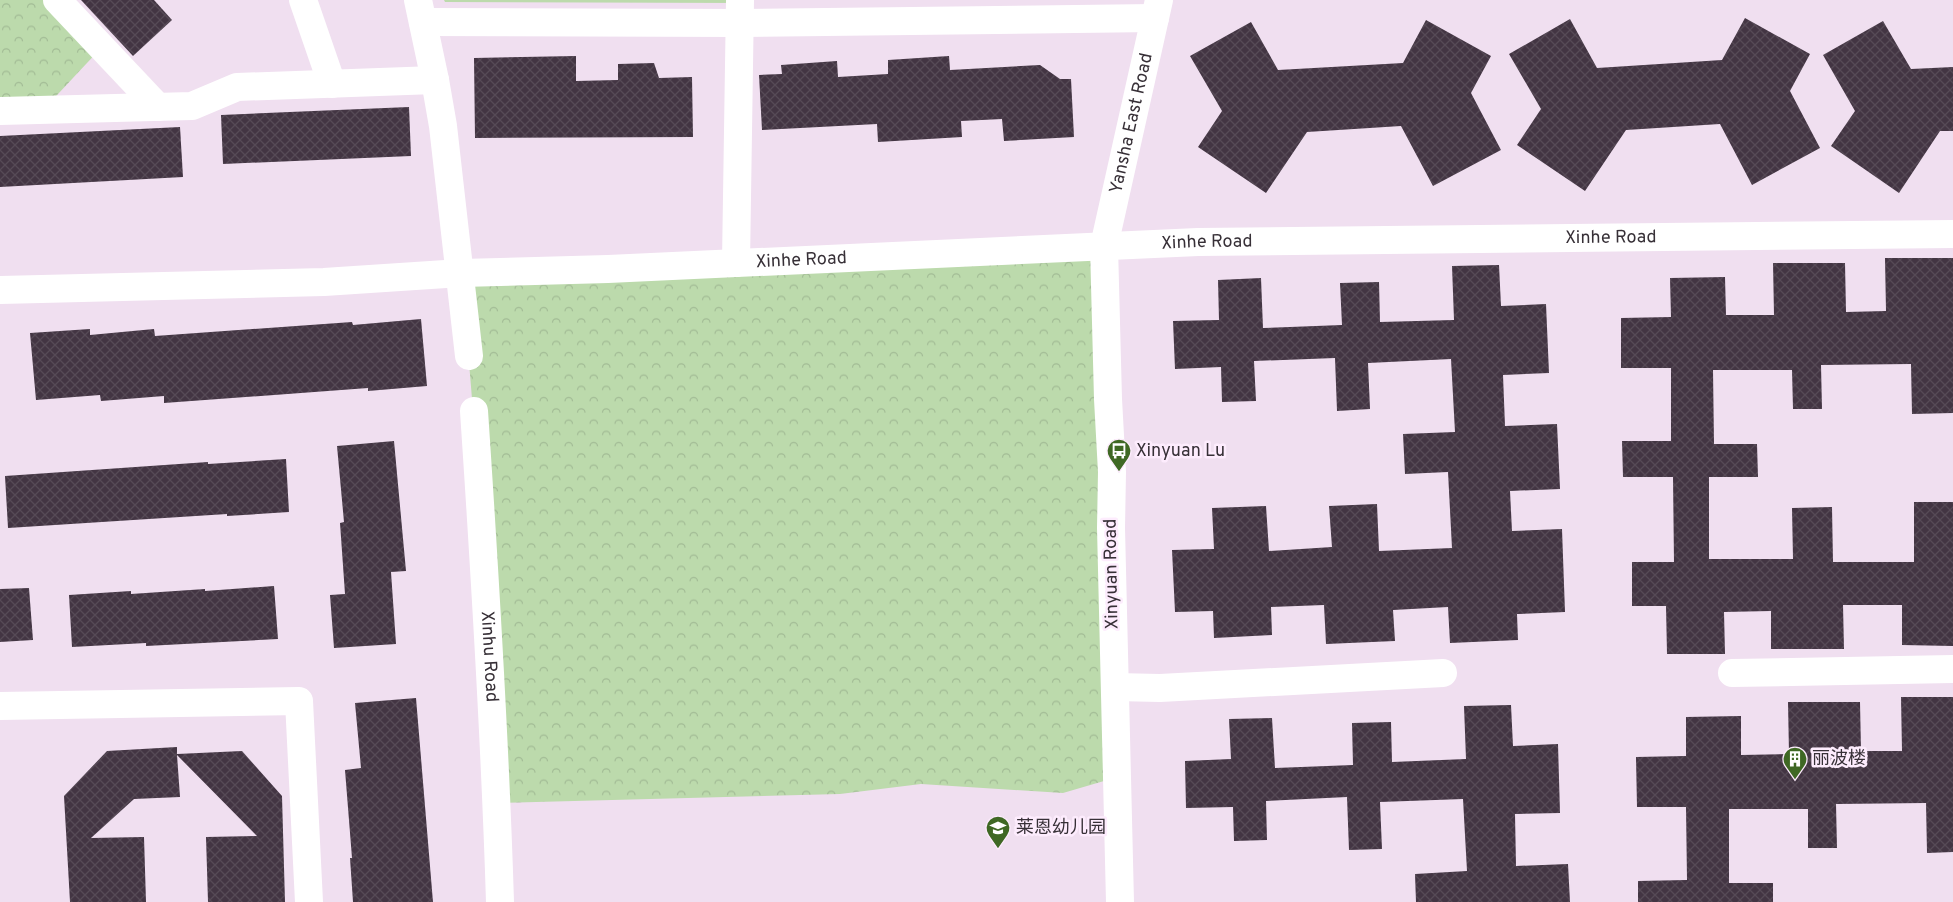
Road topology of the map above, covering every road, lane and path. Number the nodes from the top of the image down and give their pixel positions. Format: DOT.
graph roads {
  1 [pos="57,0"];
  2 [pos="303,0"];
  3 [pos="1157,9"];
  4 [pos="421,11"];
  5 [pos="740,12"];
  6 [pos="436,80"];
  7 [pos="332,84"];
  8 [pos="158,107"];
  9 [pos="0,112"];
  10 [pos="1953,234"];
  11 [pos="1104,246"];
  12 [pos="736,263"];
  13 [pos="461,273"];
  14 [pos="0,290"];
  15 [pos="469,356"];
  16 [pos="474,412"];
  17 [pos="1953,669"];
  18 [pos="1443,673"];
  19 [pos="1732,673"];
  20 [pos="1114,687"];
  21 [pos="0,706"];
  22 [pos="309,902"];
  23 [pos="500,902"];
  24 [pos="1120,902"];
  1 -- 8 [label="street"];
  2 -- 7 [label="street"];
  3 -- 5 [label="street"];
  3 -- 11 [label="street, Yansha East Road"];
  4 -- 5 [label="street"];
  4 -- 6 [label="street"];
  5 -- 12 [label="street"];
  6 -- 7 [label="street"];
  6 -- 13 [label="street"];
  7 -- 8 [label="street"];
  8 -- 9 [label="street"];
  10 -- 11 [label="street, Xinhe Road"];
  11 -- 12 [label="street, Xinhe Road"];
  11 -- 20 [label="street, Xinyuan Road"];
  12 -- 13 [label="street, Xinhe Road"];
  13 -- 14 [label="street, Xinhe Road"];
  13 -- 15 [label="street"];
  16 -- 23 [label="street, Xinhu Road"];
  17 -- 19 [label="street"];
  18 -- 20 [label="street"];
  20 -- 24 [label="street, Xinyuan Road"];
  21 -- 22 [label="street"];
}
